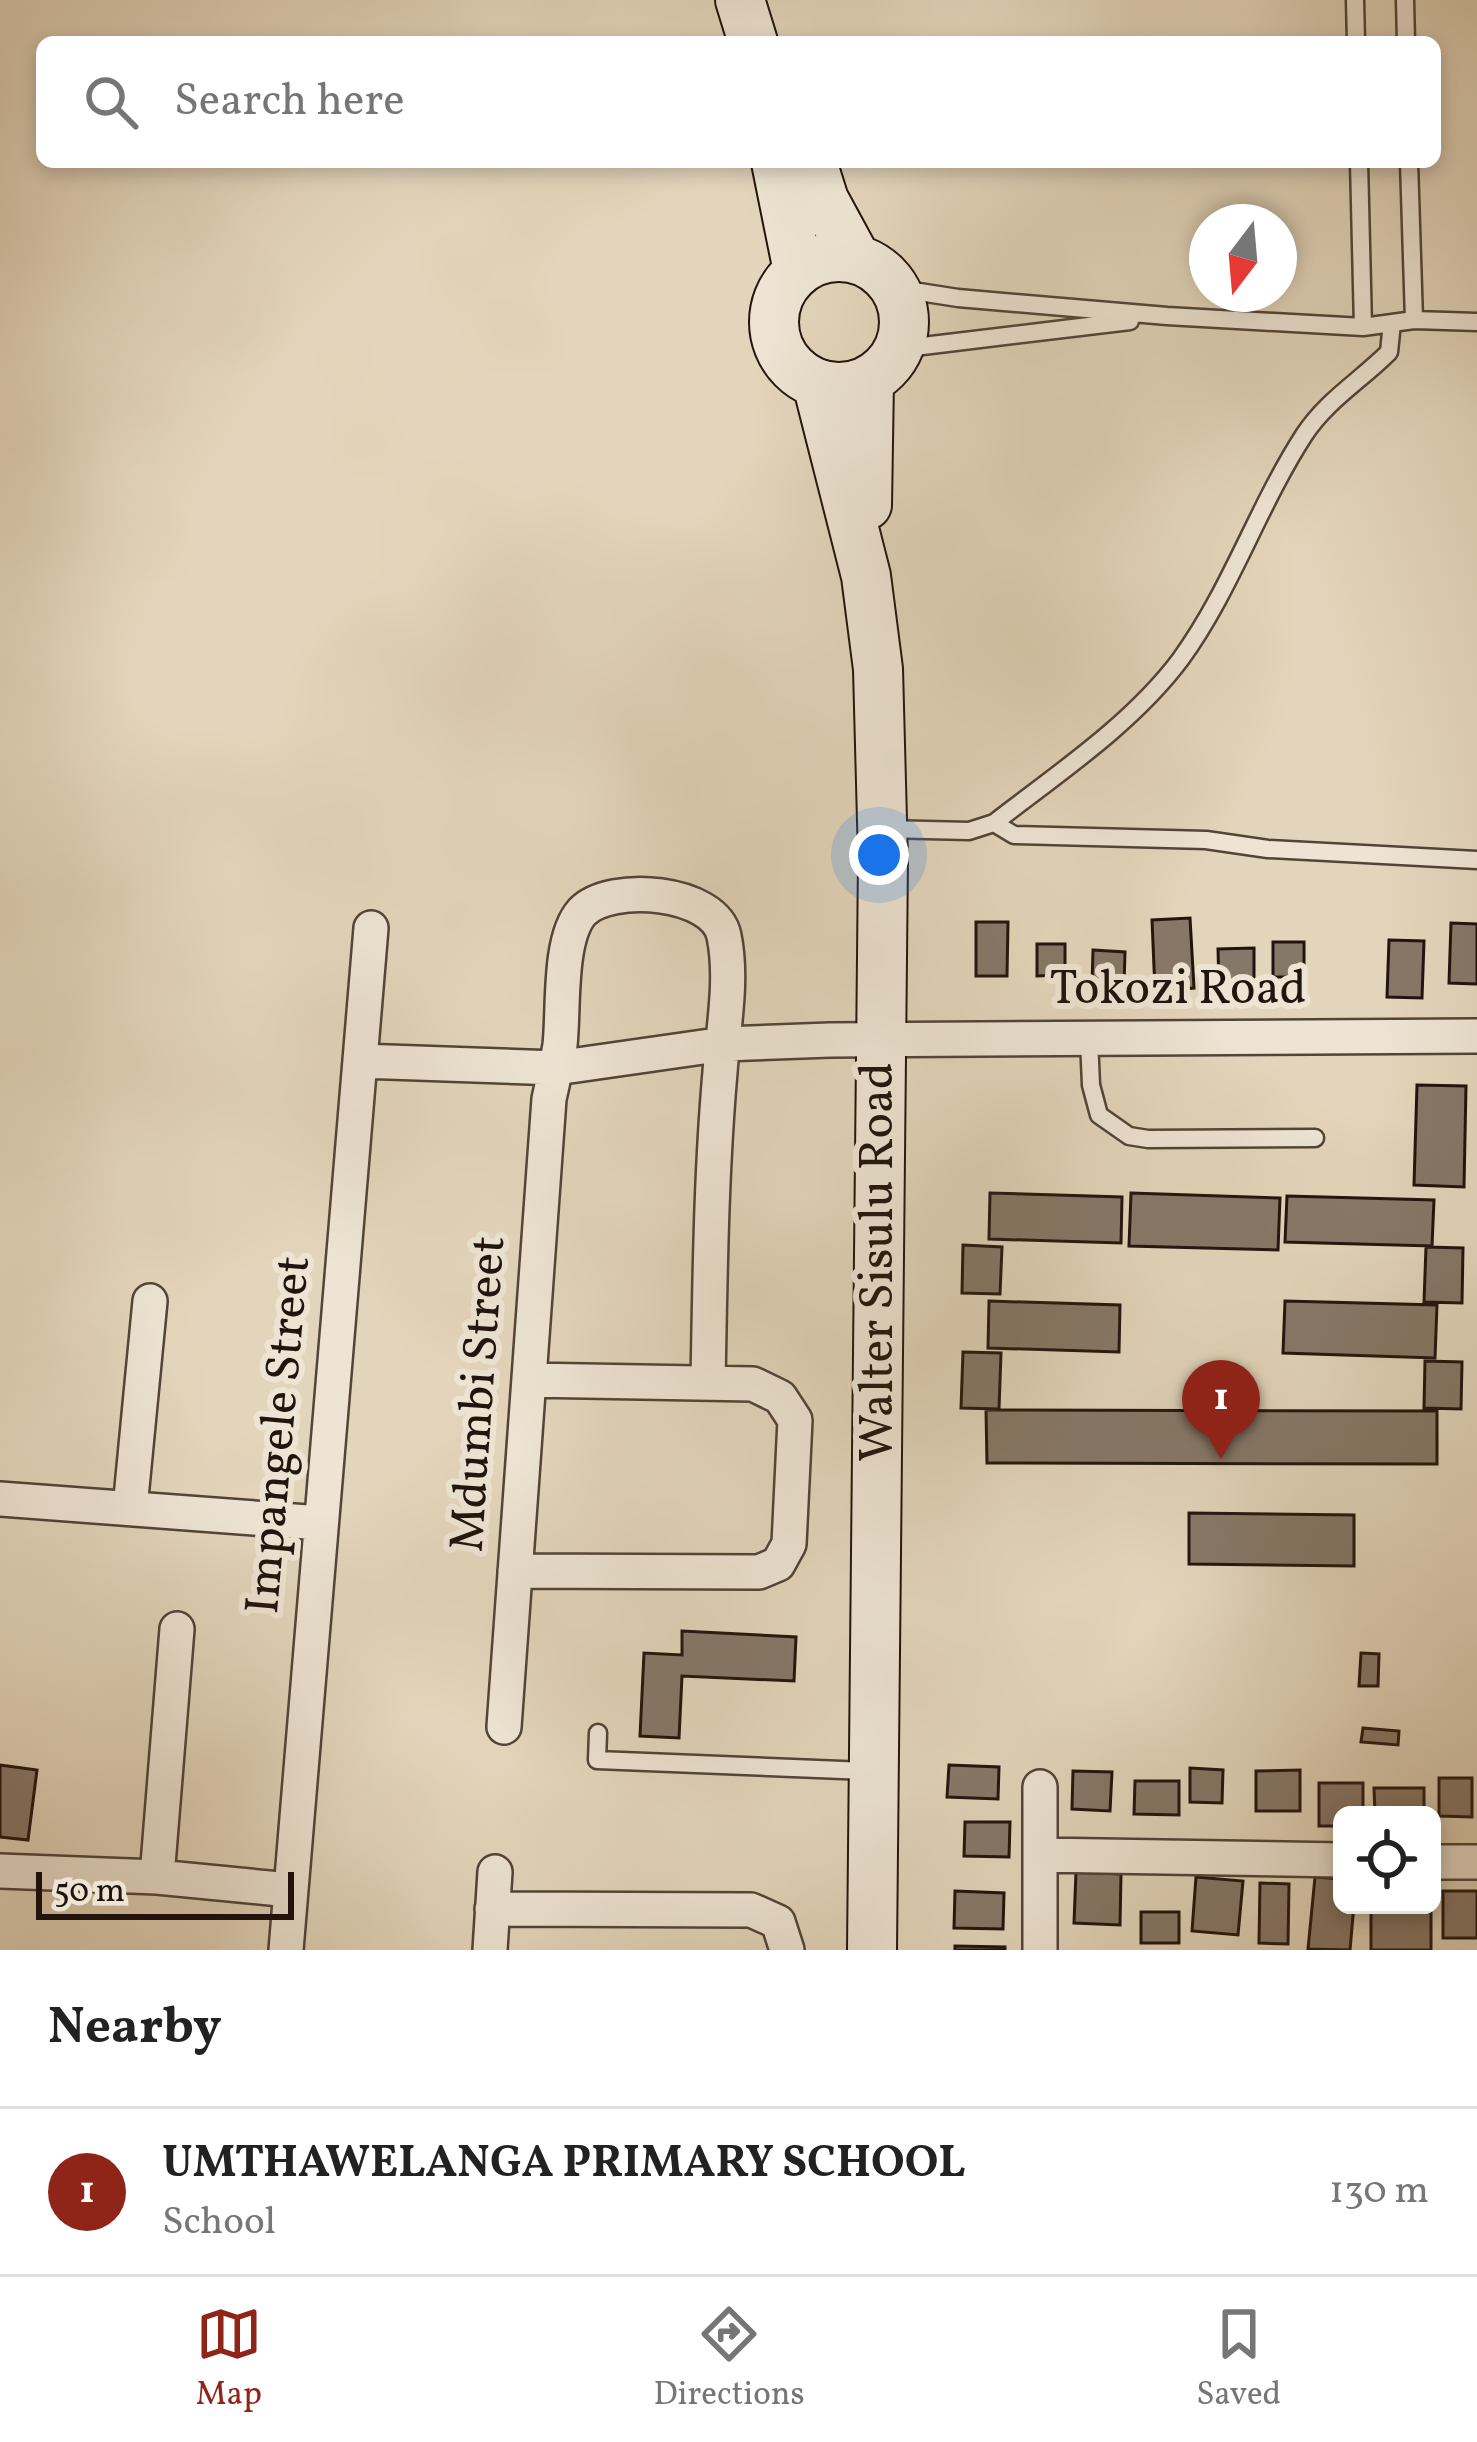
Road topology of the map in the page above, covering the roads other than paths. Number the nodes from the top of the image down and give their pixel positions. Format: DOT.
graph roads {
  1 [pos="1355,0"];
  2 [pos="1406,0"];
  3 [pos="1356,36"];
  4 [pos="1406,36"];
  5 [pos="777,168"];
  6 [pos="814,168"];
  7 [pos="1359,168"];
  8 [pos="1409,168"];
  9 [pos="798,271"];
  10 [pos="875,273"];
  11 [pos="1167,316"];
  12 [pos="1414,320"];
  13 [pos="1392,322"];
  14 [pos="1477,322"];
  15 [pos="1363,327"];
  16 [pos="884,364"];
  17 [pos="817,382"];
  18 [pos="866,576"];
  19 [pos="994,824"];
  20 [pos="883,829"];
  21 [pos="1477,860"];
  22 [pos="371,928"];
  23 [pos="1477,1036"];
  24 [pos="880,1038"];
  25 [pos="1089,1039"];
  26 [pos="724,1044"];
  27 [pos="360,1061"];
  28 [pos="556,1069"];
  29 [pos="1315,1138"];
  30 [pos="150,1301"];
  31 [pos="529,1380"];
  32 [pos="708,1382"];
  33 [pos="0,1498"];
  34 [pos="130,1508"];
  35 [pos="321,1523"];
  36 [pos="515,1571"];
  37 [pos="177,1629"];
  38 [pos="504,1727"];
  39 [pos="598,1732"];
  40 [pos="874,1771"];
  41 [pos="1040,1787"];
  42 [pos="1040,1855"];
  43 [pos="1333,1860"];
  44 [pos="1441,1862"];
  45 [pos="1477,1862"];
  46 [pos="0,1870"];
  47 [pos="495,1872"];
  48 [pos="157,1877"];
  49 [pos="290,1890"];
  50 [pos="492,1909"];
  51 [pos="286,1950"];
  52 [pos="490,1950"];
  53 [pos="787,1950"];
  54 [pos="872,1950"];
  55 [pos="1040,1950"];
  1 -- 3 [label="lane"];
  2 -- 4 [label="lane"];
  5 -- 9 [label="street"];
  6 -- 10 [label="street"];
  7 -- 15 [label="lane"];
  8 -- 12 [label="lane"];
  9 -- 10 [label="street"];
  9 -- 17 [label="street"];
  10 -- 11 [label="lane"];
  10 -- 16 [label="street"];
  11 -- 15 [label="lane"];
  11 -- 16 [label="lane"];
  12 -- 13 [label="lane"];
  12 -- 14 [label="lane"];
  13 -- 15 [label="lane"];
  13 -- 19 [label="lane"];
  16 -- 17 [label="street"];
  16 -- 18 [label="street, Walter Sisulu Road"];
  17 -- 18 [label="street, Walter Sisulu Road"];
  18 -- 20 [label="street, Walter Sisulu Road"];
  19 -- 20 [label="lane"];
  19 -- 21 [label="lane"];
  20 -- 24 [label="street, Walter Sisulu Road"];
  22 -- 27 [label="street, Impangele Street"];
  23 -- 25 [label="street, Tokozi Road"];
  24 -- 25 [label="street, Tokozi Road"];
  24 -- 26 [label="street, Tokozi Road"];
  24 -- 40 [label="street, Walter Sisulu Road"];
  25 -- 29 [label="lane"];
  26 -- 28 [label="street, Tokozi Road"];
  26 -- 28 [label="street, Mdumbi Street"];
  26 -- 32 [label="street"];
  27 -- 28 [label="street, Tokozi Road"];
  27 -- 35 [label="street, Impangele Street"];
  28 -- 31 [label="street, Mdumbi Street"];
  30 -- 34 [label="street"];
  31 -- 32 [label="street"];
  31 -- 36 [label="street, Mdumbi Street"];
  32 -- 36 [label="street"];
  33 -- 34 [label="street"];
  34 -- 35 [label="street"];
  35 -- 49 [label="street, Impangele Street"];
  36 -- 38 [label="street, Mdumbi Street"];
  37 -- 48 [label="street"];
  39 -- 40 [label="lane"];
  40 -- 54 [label="street, Walter Sisulu Road"];
  41 -- 42 [label="street"];
  42 -- 43 [label="street"];
  42 -- 55 [label="street"];
  44 -- 45 [label="street"];
  46 -- 48 [label="street"];
  47 -- 50 [label="street"];
  48 -- 49 [label="street"];
  49 -- 51 [label="street, Impangele Street"];
  50 -- 52 [label="street"];
  50 -- 53 [label="street"];
}
